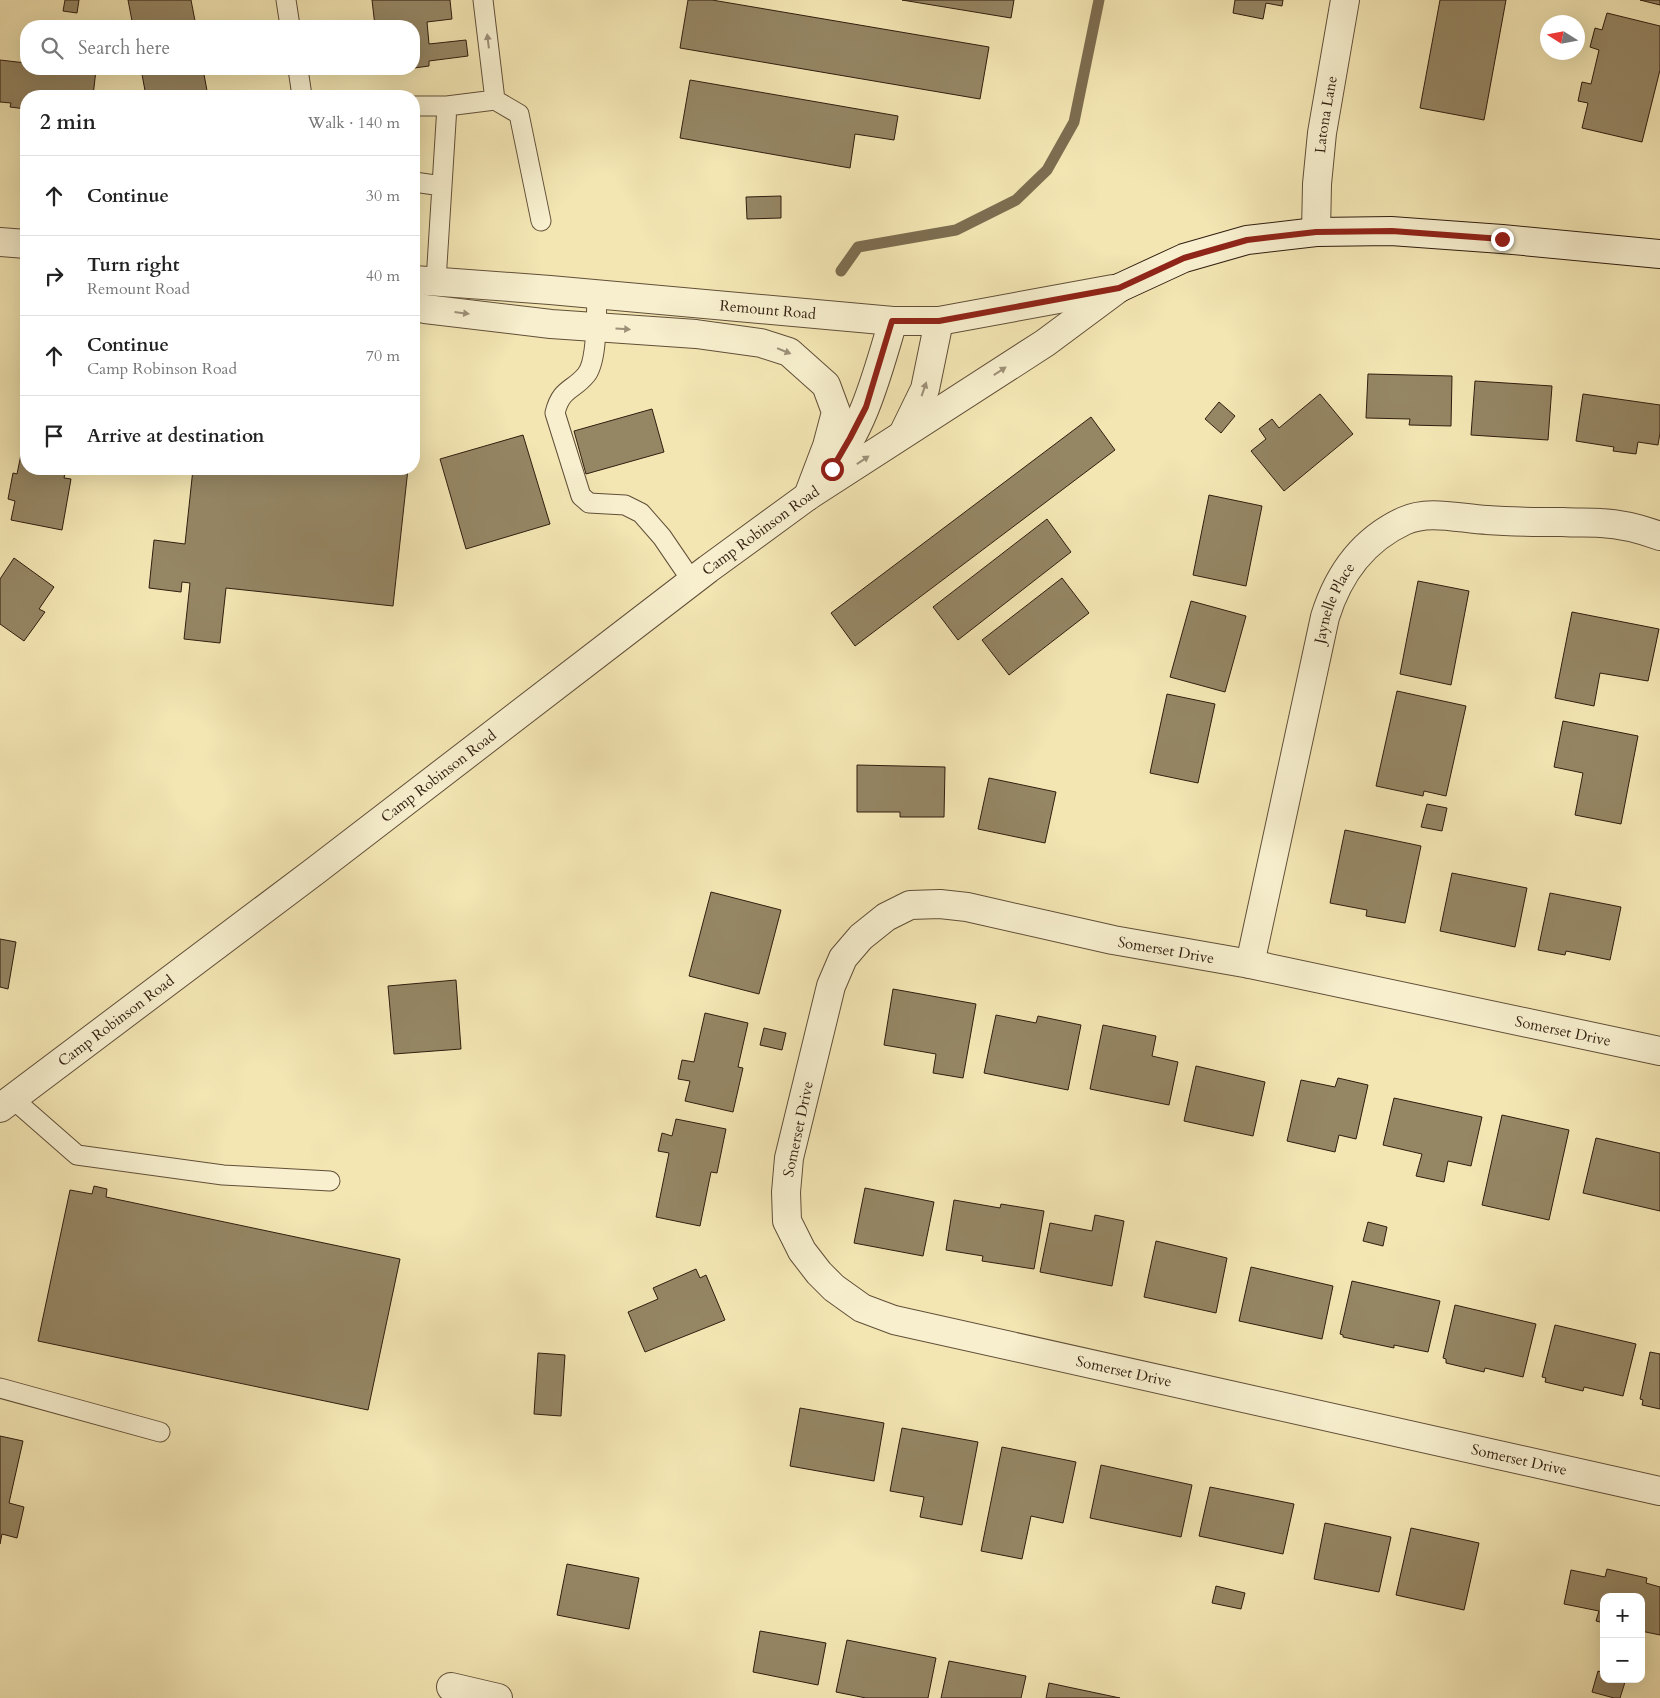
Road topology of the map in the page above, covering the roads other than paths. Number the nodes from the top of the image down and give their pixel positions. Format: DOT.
graph roads {
  1 [pos="286,0"];
  2 [pos="483,0"];
  3 [pos="1345,0"];
  4 [pos="289,20"];
  5 [pos="299,75"];
  6 [pos="301,90"];
  7 [pos="494,91"];
  8 [pos="420,106"];
  9 [pos="447,106"];
  10 [pos="420,183"];
  11 [pos="442,186"];
  12 [pos="542,221"];
  13 [pos="1316,232"];
  14 [pos="0,242"];
  15 [pos="20,244"];
  16 [pos="1660,254"];
  17 [pos="425,281"];
  18 [pos="1119,288"];
  19 [pos="597,294"];
  20 [pos="420,308"];
  21 [pos="892,321"];
  22 [pos="939,321"];
  23 [pos="596,327"];
  24 [pos="903,433"];
  25 [pos="808,496"];
  26 [pos="1660,536"];
  27 [pos="692,581"];
  28 [pos="1250,964"];
  29 [pos="1660,1051"];
  30 [pos="6,1103"];
  31 [pos="330,1181"];
  32 [pos="0,1388"];
  33 [pos="160,1432"];
  34 [pos="1660,1491"];
  35 [pos="451,1687"];
  36 [pos="498,1698"];
  1 -- 4 [label="lane"];
  7 -- 2 [label="lane, one-way"];
  3 -- 13 [label="street, Latona Lane"];
  5 -- 6 [label="lane"];
  7 -- 9 [label="lane"];
  7 -- 12 [label="lane"];
  8 -- 9 [label="lane"];
  9 -- 11 [label="lane"];
  10 -- 11 [label="lane"];
  11 -- 17 [label="lane"];
  13 -- 16 [label="street, Camp Robinson Road"];
  13 -- 18 [label="street, Camp Robinson Road"];
  14 -- 15 [label="street"];
  17 -- 19 [label="street, Remount Road"];
  18 -- 22 [label="street, Remount Road"];
  24 -- 18 [label="street, Camp Robinson Road, one-way"];
  19 -- 21 [label="street, Remount Road"];
  19 -- 23 [label="lane"];
  20 -- 23 [label="street, one-way"];
  21 -- 22 [label="street, Remount Road"];
  21 -- 25 [label="street"];
  24 -- 22 [label="street, one-way"];
  23 -- 25 [label="street, one-way"];
  23 -- 27 [label="lane"];
  25 -- 24 [label="street, Camp Robinson Road, one-way"];
  25 -- 27 [label="street, Camp Robinson Road"];
  26 -- 28 [label="street, Jaynelle Place"];
  27 -- 30 [label="street, Camp Robinson Road"];
  28 -- 29 [label="street, Somerset Drive"];
  28 -- 34 [label="street, Somerset Drive"];
  30 -- 31 [label="lane"];
  32 -- 33 [label="lane"];
  35 -- 36 [label="street"];
}
